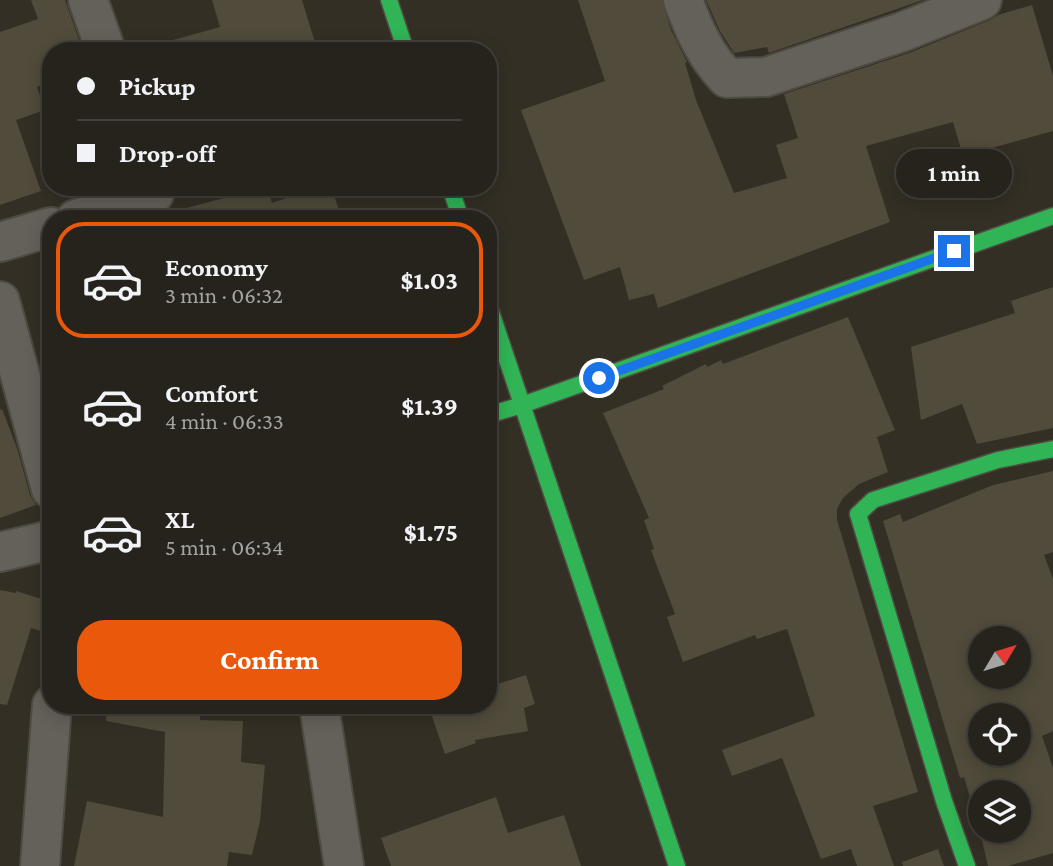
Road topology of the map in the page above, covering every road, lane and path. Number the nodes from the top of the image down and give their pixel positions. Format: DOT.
graph roads {
  1 [pos="88,0"];
  2 [pos="389,0"];
  3 [pos="683,0"];
  4 [pos="982,0"];
  5 [pos="897,16"];
  6 [pos="103,42"];
  7 [pos="402,42"];
  8 [pos="156,200"];
  9 [pos="114,210"];
  10 [pos="1053,216"];
  11 [pos="42,230"];
  12 [pos="0,242"];
  13 [pos="0,301"];
  14 [pos="497,330"];
  15 [pos="522,405"];
  16 [pos="497,412"];
  17 [pos="1053,449"];
  18 [pos="42,456"];
  19 [pos="42,542"];
  20 [pos="0,552"];
  21 [pos="51,714"];
  22 [pos="320,714"];
  23 [pos="40,866"];
  24 [pos="344,866"];
  25 [pos="677,866"];
  26 [pos="967,866"];
  1 -- 6 [label="street"];
  2 -- 7 [label="street"];
  3 -- 5 [label="street"];
  4 -- 5 [label="street"];
  8 -- 9 [label="street"];
  10 -- 15 [label="street"];
  11 -- 12 [label="street"];
  13 -- 18 [label="street"];
  14 -- 15 [label="street"];
  15 -- 16 [label="street"];
  15 -- 25 [label="street"];
  17 -- 26 [label="street"];
  19 -- 20 [label="street"];
  21 -- 23 [label="street"];
  22 -- 24 [label="street"];
}
